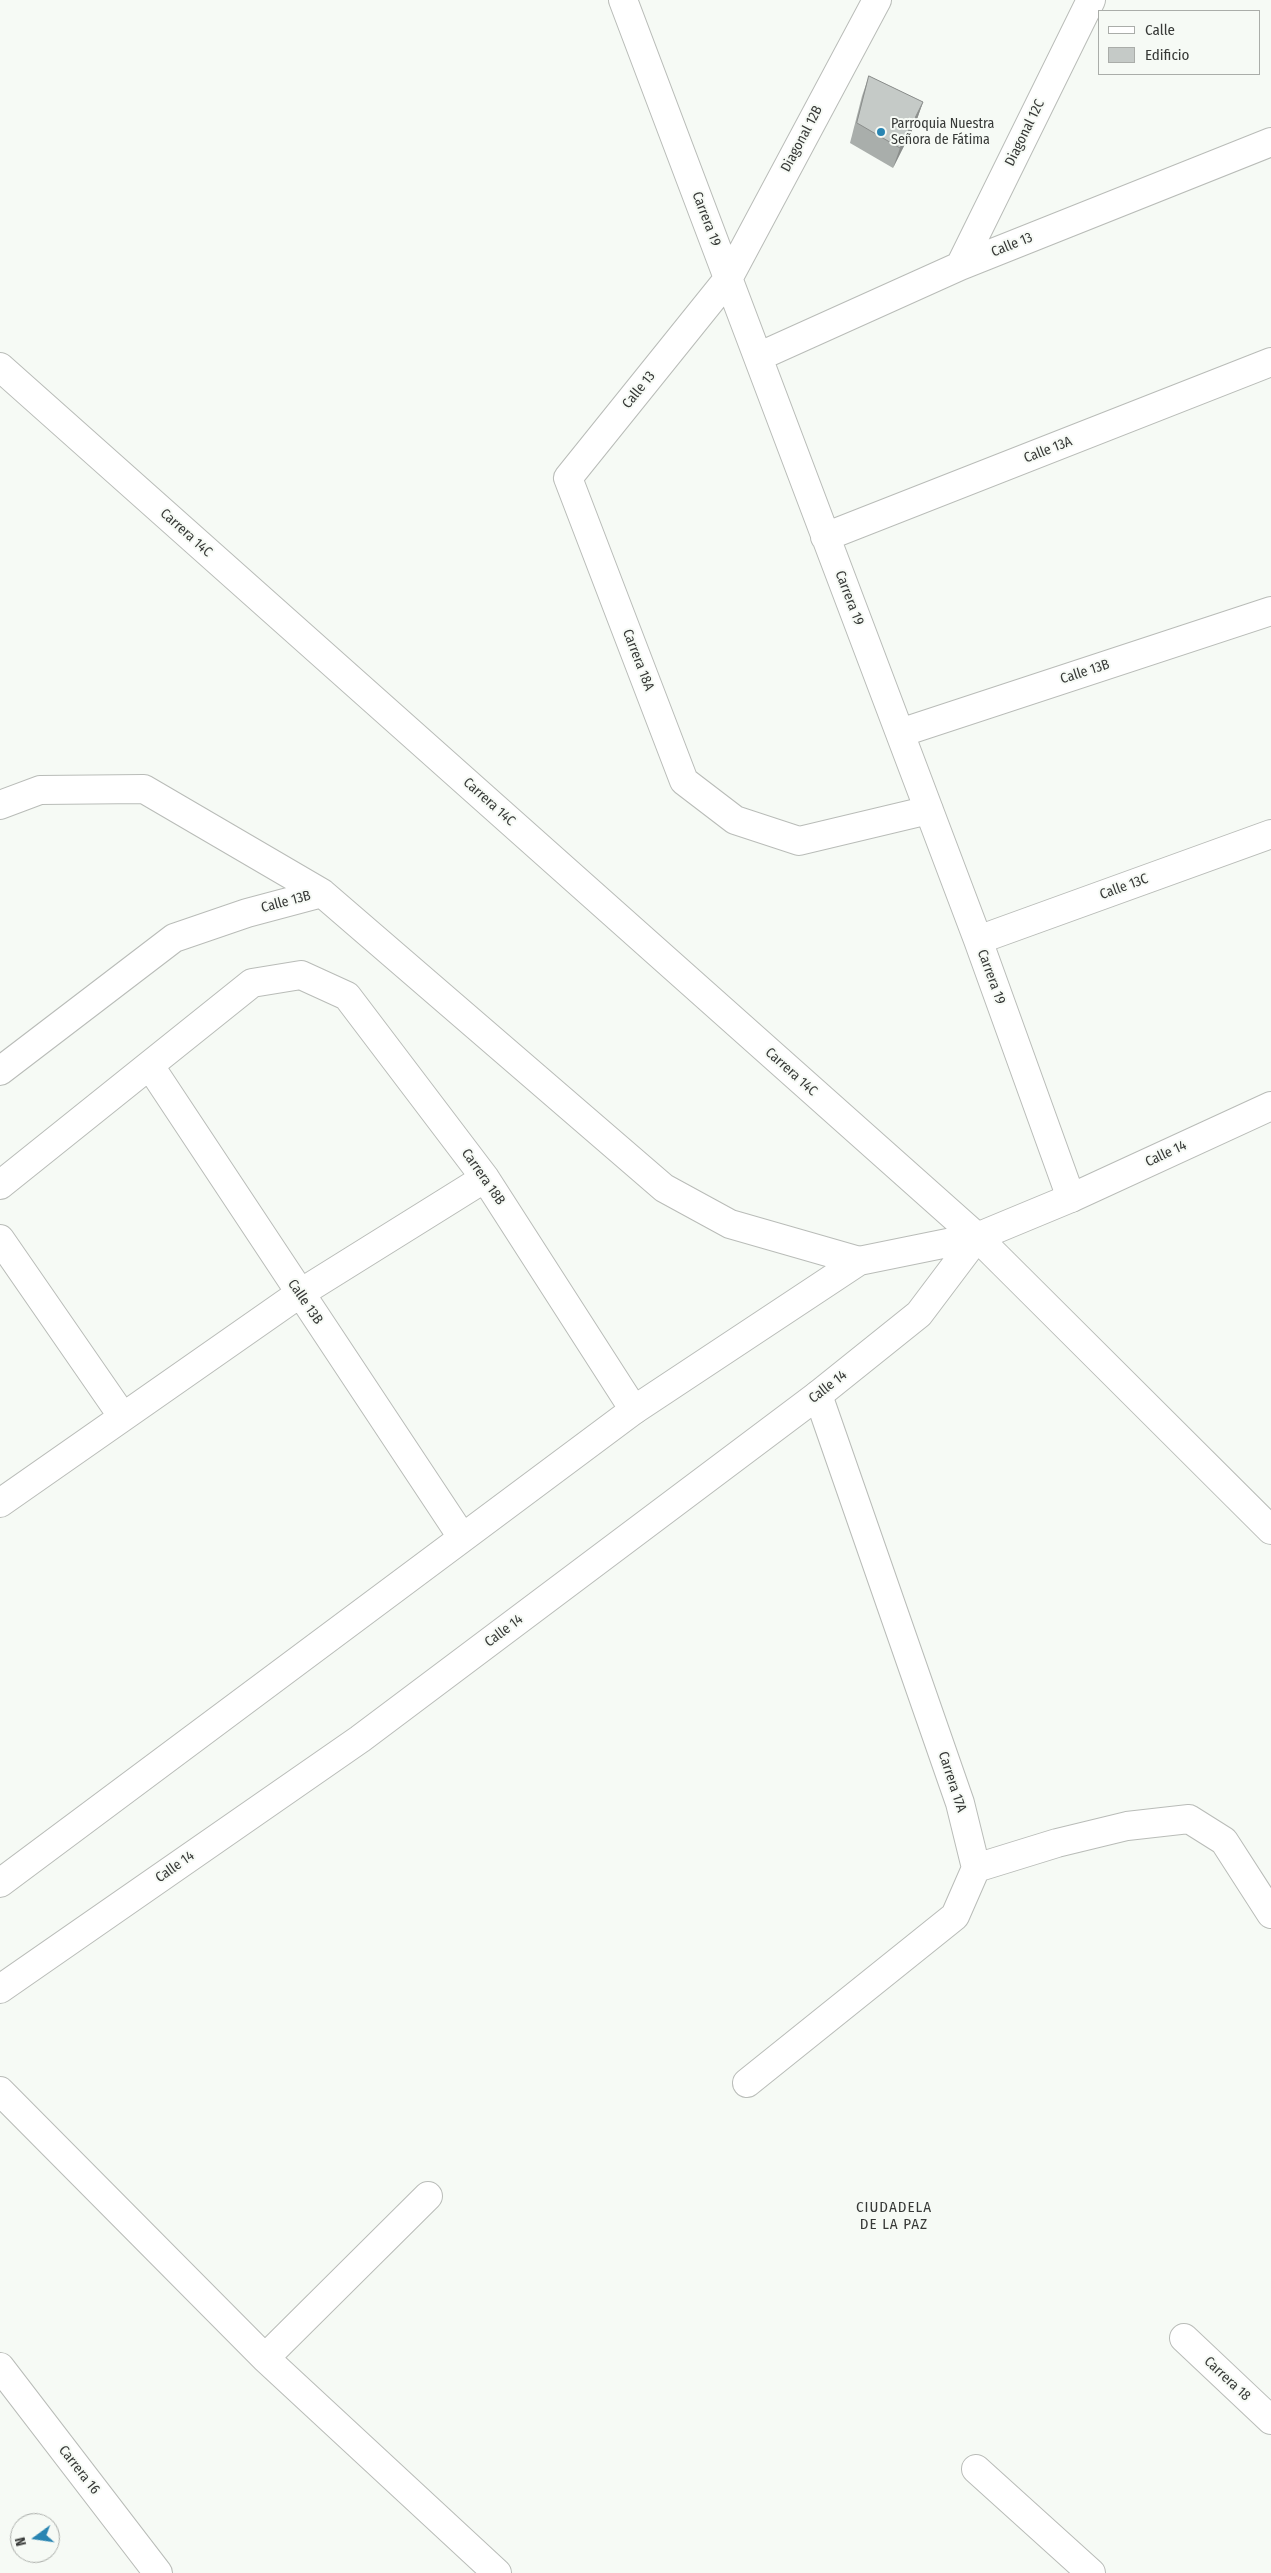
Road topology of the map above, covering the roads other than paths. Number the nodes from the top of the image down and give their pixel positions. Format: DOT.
graph roads {
  1 [pos="877,0"];
  2 [pos="1091,0"];
  3 [pos="625,1"];
  4 [pos="1271,142"];
  5 [pos="960,266"];
  6 [pos="728,279"];
  7 [pos="758,357"];
  8 [pos="1271,362"];
  9 [pos="0,368"];
  10 [pos="568,478"];
  11 [pos="826,537"];
  12 [pos="1271,611"];
  13 [pos="900,733"];
  14 [pos="0,805"];
  15 [pos="929,810"];
  16 [pos="1271,834"];
  17 [pos="322,893"];
  18 [pos="978,940"];
  19 [pos="150,1066"];
  20 [pos="0,1072"];
  21 [pos="1271,1106"];
  22 [pos="485,1178"];
  23 [pos="0,1185"];
  24 [pos="1071,1198"];
  25 [pos="977,1237"];
  26 [pos="0,1239"];
  27 [pos="859,1261"];
  28 [pos="299,1294"];
  29 [pos="818,1395"];
  30 [pos="634,1410"];
  31 [pos="123,1417"];
  32 [pos="0,1503"];
  33 [pos="1271,1530"];
  34 [pos="462,1537"];
  35 [pos="976,1868"];
  36 [pos="0,1883"];
  37 [pos="1271,1914"];
  38 [pos="0,1989"];
  39 [pos="747,2083"];
  40 [pos="0,2091"];
  41 [pos="428,2196"];
  42 [pos="1184,2338"];
  43 [pos="265,2358"];
  44 [pos="0,2367"];
  45 [pos="1271,2420"];
  46 [pos="976,2469"];
  47 [pos="158,2573"];
  48 [pos="497,2573"];
  49 [pos="1091,2573"];
  1 -- 6 [label="street, Diagonal 12B"];
  2 -- 5 [label="street, Diagonal 12C"];
  3 -- 6 [label="street, Carrera 19"];
  4 -- 5 [label="street, Calle 13"];
  5 -- 7 [label="street, Calle 13"];
  6 -- 7 [label="street, Carrera 19"];
  6 -- 10 [label="street, Calle 13"];
  7 -- 11 [label="street, Carrera 19"];
  8 -- 11 [label="street, Calle 13A"];
  9 -- 25 [label="street, Carrera 14C"];
  10 -- 15 [label="street, Carrera 18A"];
  11 -- 13 [label="street, Carrera 19"];
  12 -- 13 [label="street, Calle 13B"];
  13 -- 15 [label="street, Carrera 19"];
  14 -- 17 [label="street"];
  15 -- 18 [label="street, Carrera 19"];
  16 -- 18 [label="street, Calle 13C"];
  17 -- 20 [label="street, Calle 13B"];
  17 -- 27 [label="street"];
  18 -- 24 [label="street, Carrera 19"];
  19 -- 22 [label="street, Carrera 18B"];
  19 -- 23 [label="street"];
  19 -- 28 [label="street, Calle 13B"];
  21 -- 24 [label="street, Calle 14"];
  22 -- 28 [label="street"];
  22 -- 30 [label="street, Carrera 18B"];
  24 -- 25 [label="street, Calle 14"];
  25 -- 27 [label="street, Calle 14"];
  25 -- 29 [label="street, Calle 14"];
  25 -- 33 [label="street, Carrera 14C"];
  26 -- 31 [label="street"];
  27 -- 30 [label="street, Calle 14"];
  28 -- 31 [label="street"];
  28 -- 34 [label="street, Calle 13B"];
  29 -- 35 [label="street, Carrera 17A"];
  29 -- 38 [label="street, Calle 14"];
  30 -- 34 [label="street, Calle 14"];
  31 -- 32 [label="street"];
  34 -- 36 [label="street, Calle 14"];
  35 -- 37 [label="street"];
  35 -- 39 [label="street"];
  40 -- 43 [label="street"];
  41 -- 43 [label="street"];
  42 -- 45 [label="street, Carrera 18"];
  43 -- 48 [label="street"];
  44 -- 47 [label="street, Carrera 16"];
  46 -- 49 [label="street"];
}
